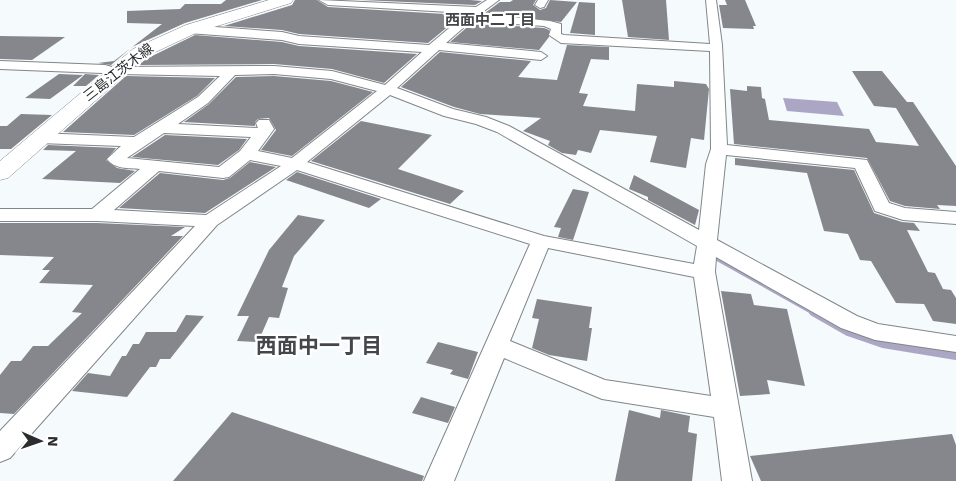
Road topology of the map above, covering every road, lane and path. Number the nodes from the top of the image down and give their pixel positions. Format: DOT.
graph roads {
  1 [pos="286,0"];
  2 [pos="324,0"];
  3 [pos="494,0"];
  4 [pos="711,0"];
  5 [pos="473,13"];
  6 [pos="458,26"];
  7 [pos="188,29"];
  8 [pos="625,32"];
  9 [pos="522,34"];
  10 [pos="540,36"];
  11 [pos="559,38"];
  12 [pos="716,43"];
  13 [pos="433,48"];
  14 [pos="541,56"];
  15 [pos="0,65"];
  16 [pos="115,71"];
  17 [pos="228,75"];
  18 [pos="388,90"];
  19 [pos="163,128"];
  20 [pos="40,138"];
  21 [pos="134,142"];
  22 [pos="719,149"];
  23 [pos="246,155"];
  24 [pos="295,164"];
  25 [pos="156,165"];
  26 [pos="0,173"];
  27 [pos="0,215"];
  28 [pos="97,215"];
  29 [pos="956,218"];
  30 [pos="210,221"];
  31 [pos="541,240"];
  32 [pos="706,241"];
  33 [pos="704,272"];
  34 [pos="956,344"];
  35 [pos="496,345"];
  36 [pos="727,409"];
  37 [pos="0,450"];
  38 [pos="439,481"];
  39 [pos="737,481"];
  1 -- 7 [label="main road, 三島江茨木線"];
  2 -- 5 [label="street"];
  3 -- 5 [label="street"];
  4 -- 12 [label="street"];
  5 -- 6 [label="street"];
  5 -- 11 [label="street"];
  6 -- 9 [label="street"];
  6 -- 13 [label="street"];
  7 -- 13 [label="street"];
  7 -- 16 [label="main road, 三島江茨木線"];
  8 -- 12 [label="street"];
  10 -- 11 [label="street"];
  11 -- 12 [label="street"];
  12 -- 22 [label="street"];
  13 -- 14 [label="street"];
  13 -- 18 [label="street"];
  15 -- 16 [label="street"];
  16 -- 18 [label="street"];
  16 -- 20 [label="main road, 三島江茨木線"];
  17 -- 19 [label="street"];
  18 -- 24 [label="street"];
  18 -- 32 [label="street"];
  19 -- 21 [label="street"];
  19 -- 23 [label="street"];
  20 -- 21 [label="street"];
  20 -- 26 [label="main road, 三島江茨木線"];
  21 -- 25 [label="street"];
  22 -- 29 [label="street"];
  22 -- 32 [label="street"];
  23 -- 24 [label="street"];
  23 -- 25 [label="street"];
  24 -- 30 [label="street"];
  24 -- 31 [label="street"];
  25 -- 28 [label="street"];
  27 -- 28 [label="street"];
  28 -- 30 [label="street"];
  30 -- 37 [label="street"];
  31 -- 33 [label="street"];
  31 -- 35 [label="street"];
  32 -- 33 [label="street"];
  32 -- 34 [label="street"];
  33 -- 36 [label="street"];
  35 -- 36 [label="street"];
  35 -- 38 [label="street"];
  36 -- 39 [label="street"];
}
